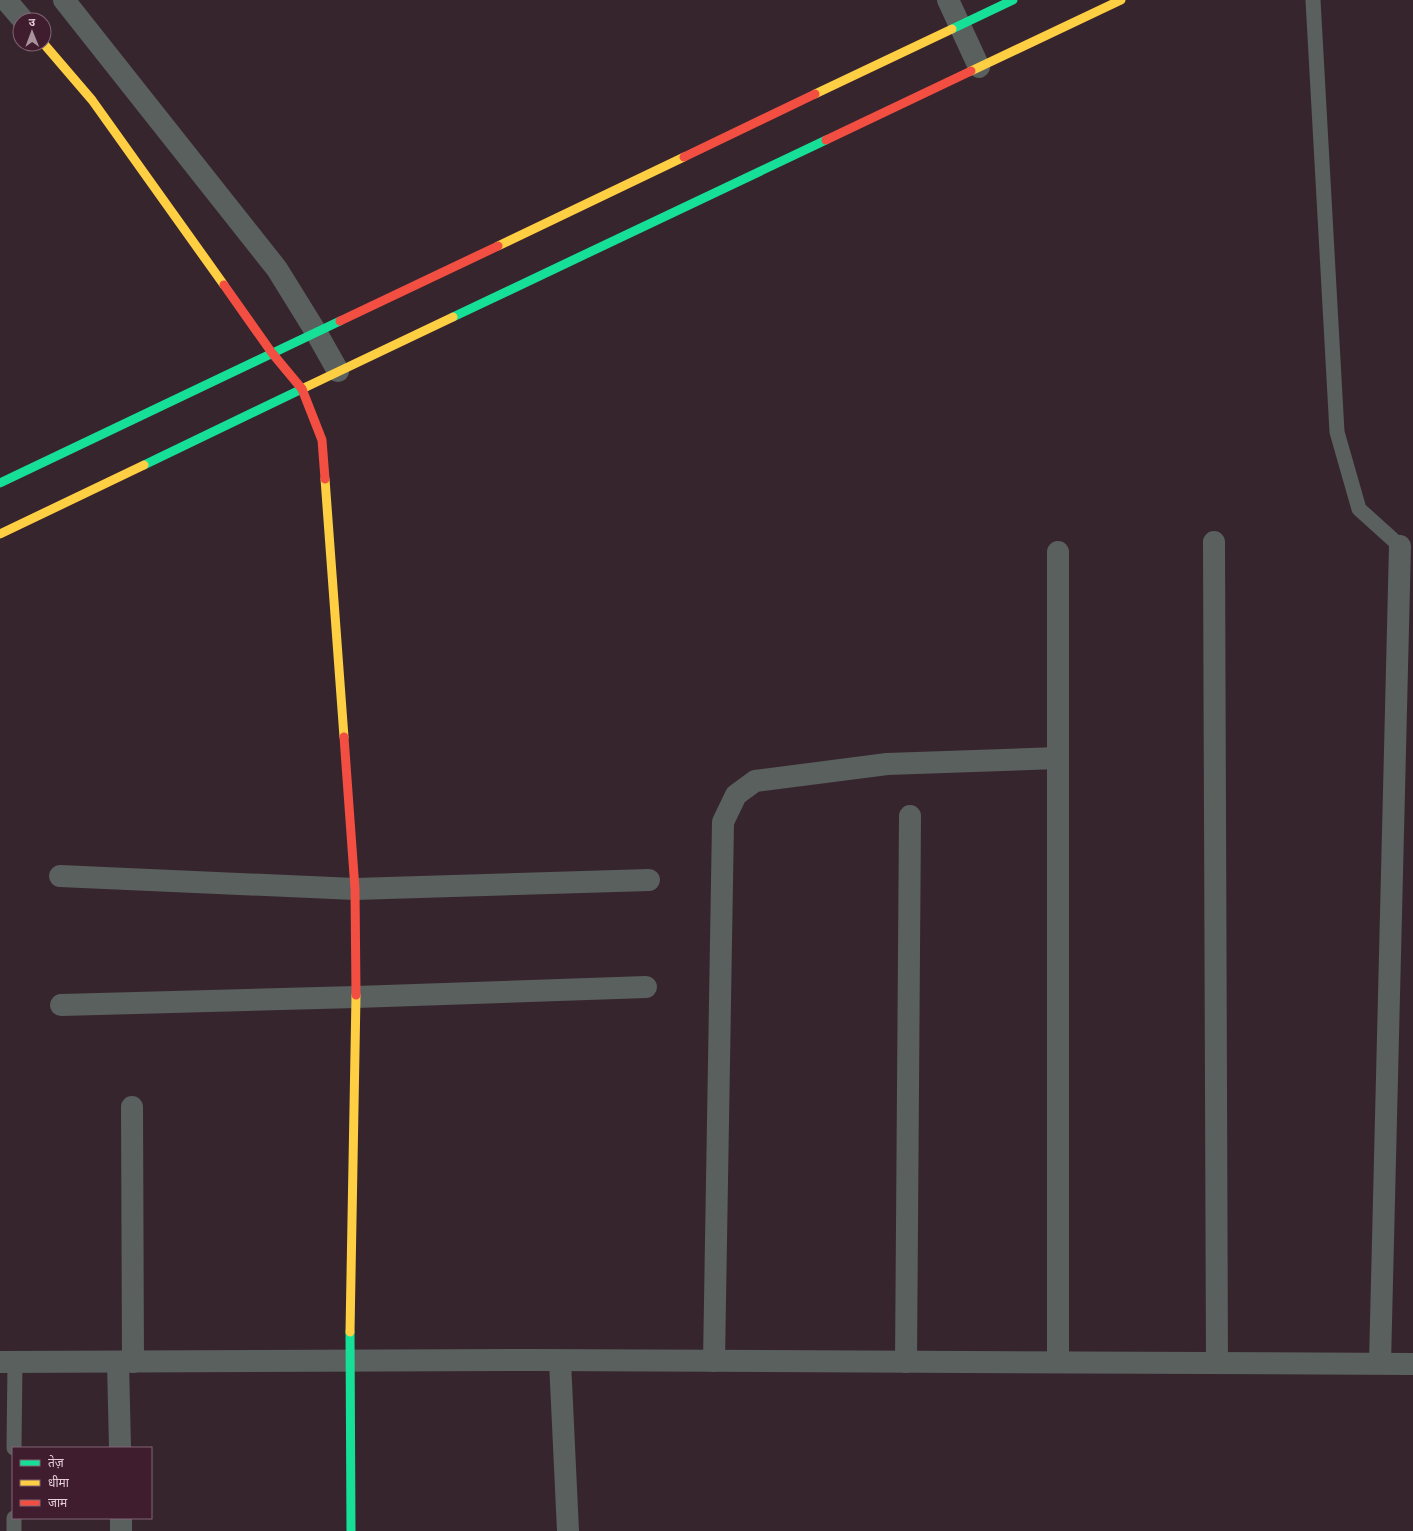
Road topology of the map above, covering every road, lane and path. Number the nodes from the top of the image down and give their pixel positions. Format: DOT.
graph roads {
  1 [pos="6,0"];
  2 [pos="64,0"];
  3 [pos="948,0"];
  4 [pos="1013,0"];
  5 [pos="1120,0"];
  6 [pos="1313,0"];
  7 [pos="16,12"];
  8 [pos="960,25"];
  9 [pos="51,52"];
  10 [pos="979,67"];
  11 [pos="316,332"];
  12 [pos="272,353"];
  13 [pos="338,371"];
  14 [pos="302,389"];
  15 [pos="0,483"];
  16 [pos="0,534"];
  17 [pos="1214,542"];
  18 [pos="1400,546"];
  19 [pos="1058,552"];
  20 [pos="1058,758"];
  21 [pos="910,816"];
  22 [pos="60,876"];
  23 [pos="649,880"];
  24 [pos="355,889"];
  25 [pos="646,987"];
  26 [pos="356,997"];
  27 [pos="61,1005"];
  28 [pos="132,1107"];
  29 [pos="560,1360"];
  30 [pos="350,1361"];
  31 [pos="714,1361"];
  32 [pos="7,1362"];
  33 [pos="126,1362"];
  34 [pos="906,1362"];
  35 [pos="1058,1362"];
  36 [pos="1217,1363"];
  37 [pos="1380,1364"];
  38 [pos="1413,1364"];
  39 [pos="14,1447"];
  40 [pos="120,1447"];
  41 [pos="14,1519"];
  42 [pos="121,1519"];
  43 [pos="14,1531"];
  44 [pos="121,1531"];
  45 [pos="351,1531"];
  46 [pos="568,1531"];
  1 -- 7 [label="street"];
  2 -- 11 [label="street"];
  3 -- 8 [label="street"];
  4 -- 8 [label="main road"];
  5 -- 10 [label="main road"];
  6 -- 18 [label="lane"];
  8 -- 10 [label="street"];
  8 -- 11 [label="main road"];
  9 -- 12 [label="main road"];
  10 -- 13 [label="main road"];
  11 -- 12 [label="main road"];
  11 -- 13 [label="street"];
  12 -- 14 [label="main road"];
  12 -- 15 [label="main road"];
  13 -- 14 [label="main road"];
  14 -- 16 [label="main road"];
  14 -- 24 [label="main road"];
  17 -- 36 [label="street"];
  18 -- 37 [label="street"];
  19 -- 20 [label="street"];
  20 -- 31 [label="street"];
  20 -- 35 [label="street"];
  21 -- 34 [label="street"];
  22 -- 24 [label="street"];
  23 -- 24 [label="street"];
  24 -- 26 [label="main road"];
  25 -- 26 [label="street"];
  26 -- 27 [label="street"];
  26 -- 30 [label="main road"];
  28 -- 33 [label="street"];
  29 -- 30 [label="street"];
  29 -- 31 [label="street"];
  29 -- 46 [label="street"];
  30 -- 33 [label="street"];
  30 -- 45 [label="main road"];
  31 -- 34 [label="street"];
  32 -- 33 [label="street"];
  32 -- 39 [label="lane"];
  33 -- 40 [label="street"];
  34 -- 35 [label="street"];
  35 -- 36 [label="street"];
  36 -- 37 [label="street"];
  37 -- 38 [label="street"];
  41 -- 43 [label="lane"];
  42 -- 44 [label="street"];
}
